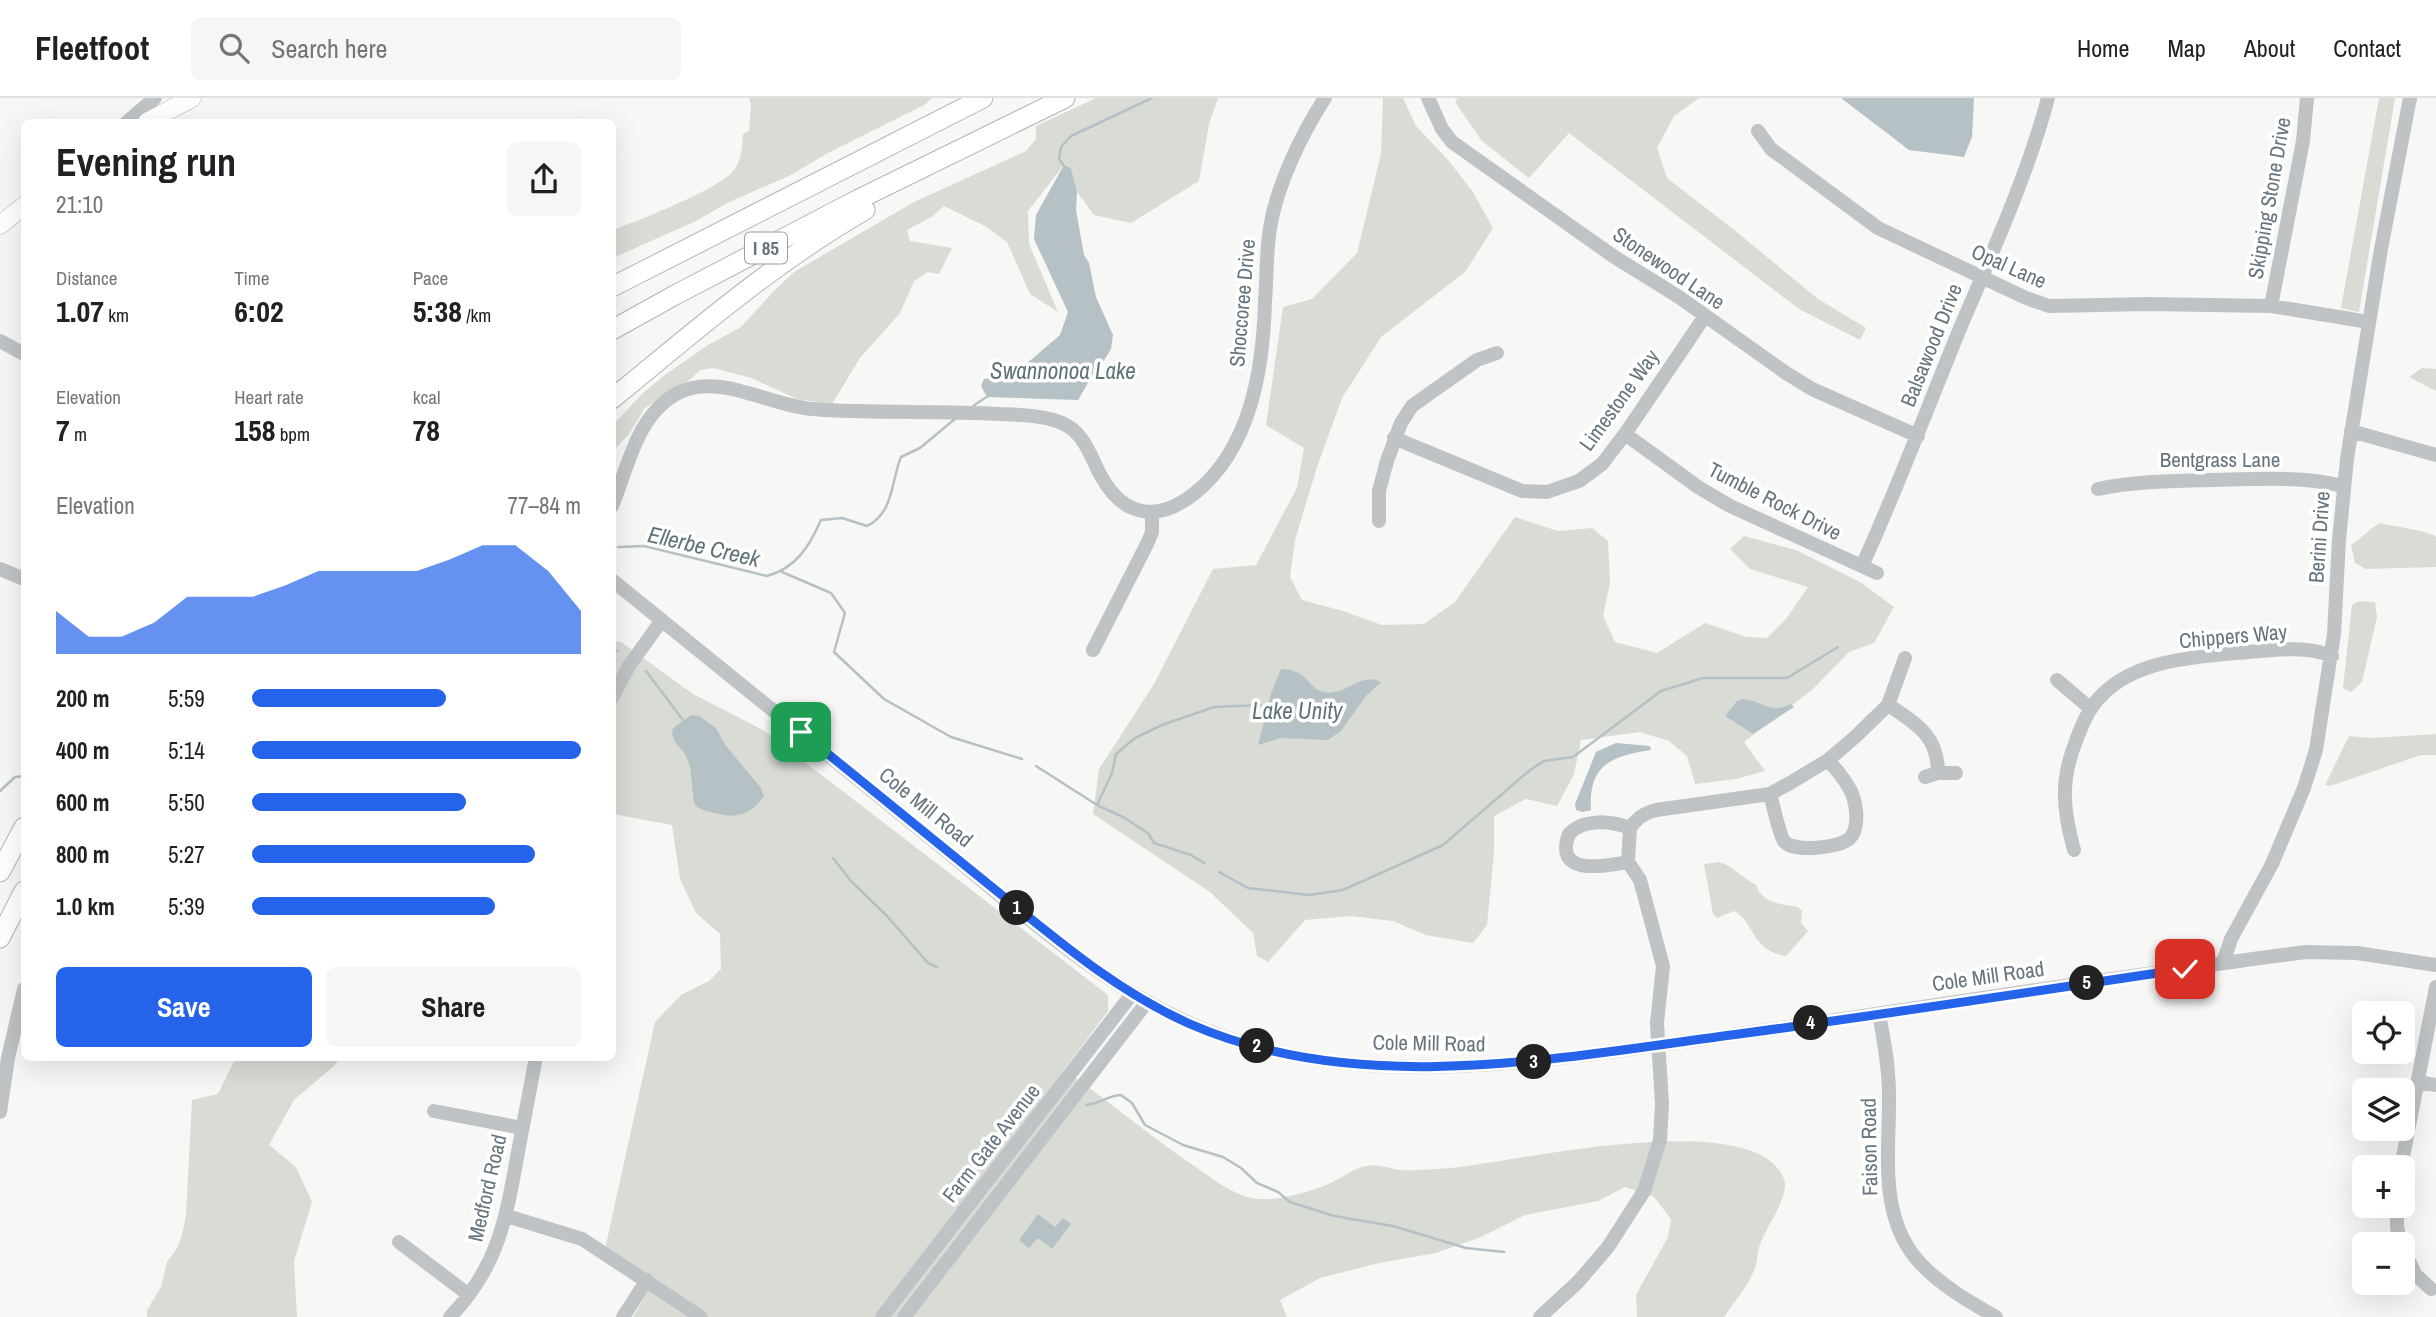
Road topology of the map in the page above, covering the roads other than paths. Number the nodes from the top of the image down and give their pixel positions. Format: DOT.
graph roads {
  1 [pos="192,98"];
  2 [pos="983,98"];
  3 [pos="1065,98"];
  4 [pos="1325,98"];
  5 [pos="1428,98"];
  6 [pos="2048,98"];
  7 [pos="2307,98"];
  8 [pos="2410,98"];
  9 [pos="165,102"];
  10 [pos="133,119"];
  11 [pos="149,119"];
  12 [pos="1758,131"];
  13 [pos="920,168"];
  14 [pos="21,208"];
  15 [pos="0,225"];
  16 [pos="687,249"];
  17 [pos="616,273"];
  18 [pos="1981,277"];
  19 [pos="616,285"];
  20 [pos="2272,306"];
  21 [pos="1705,316"];
  22 [pos="2369,322"];
  23 [pos="616,328"];
  24 [pos="0,341"];
  25 [pos="21,352"];
  26 [pos="1497,353"];
  27 [pos="616,396"];
  28 [pos="2351,430"];
  29 [pos="1625,434"];
  30 [pos="1917,436"];
  31 [pos="1394,438"];
  32 [pos="2436,454"];
  33 [pos="2343,486"];
  34 [pos="2098,489"];
  35 [pos="616,496"];
  36 [pos="1152,513"];
  37 [pos="1379,522"];
  38 [pos="1862,566"];
  39 [pos="0,569"];
  40 [pos="1877,573"];
  41 [pos="21,578"];
  42 [pos="616,583"];
  43 [pos="662,620"];
  44 [pos="1093,650"];
  45 [pos="2332,656"];
  46 [pos="1905,658"];
  47 [pos="2057,680"];
  48 [pos="616,690"];
  49 [pos="1888,705"];
  50 [pos="2091,709"];
  51 [pos="1828,760"];
  52 [pos="1956,773"];
  53 [pos="1770,794"];
  54 [pos="1630,828"];
  55 [pos="21,833"];
  56 [pos="2074,850"];
  57 [pos="1628,862"];
  58 [pos="0,872"];
  59 [pos="21,897"];
  60 [pos="0,938"];
  61 [pos="2223,963"];
  62 [pos="2436,965"];
  63 [pos="2436,987"];
  64 [pos="1132,994"];
  65 [pos="21,1002"];
  66 [pos="1147,1002"];
  67 [pos="1880,1013"];
  68 [pos="1658,1045"];
  69 [pos="535,1061"];
  70 [pos="2418,1082"];
  71 [pos="2436,1085"];
  72 [pos="435,1111"];
  73 [pos="0,1112"];
  74 [pos="523,1128"];
  75 [pos="2403,1155"];
  76 [pos="506,1216"];
  77 [pos="399,1242"];
  78 [pos="2415,1274"];
  79 [pos="647,1280"];
  80 [pos="2431,1289"];
  81 [pos="469,1295"];
  82 [pos="1977,1312"];
  83 [pos="450,1317"];
  84 [pos="623,1317"];
  85 [pos="702,1317"];
  86 [pos="881,1317"];
  87 [pos="904,1317"];
  88 [pos="1540,1317"];
  89 [pos="1996,1317"];
  1 -- 9 [label="main road"];
  2 -- 16 [label="highway, I 85"];
  3 -- 13 [label="highway, I 85"];
  4 -- 36 [label="street, Shoccoree Drive"];
  5 -- 21 [label="street, Stonewood Lane"];
  6 -- 18 [label="street, Balsawood Drive"];
  7 -- 20 [label="street, Skipping Stone Drive"];
  8 -- 22 [label="street, Berini Drive"];
  9 -- 10 [label="street"];
  9 -- 11 [label="main road"];
  12 -- 18 [label="street, Opal Lane"];
  13 -- 23 [label="highway, I 85"];
  13 -- 27 [label="highway"];
  14 -- 15 [label="main road"];
  16 -- 17 [label="highway"];
  16 -- 19 [label="highway, I 85"];
  18 -- 20 [label="street, Opal Lane"];
  18 -- 30 [label="street, Balsawood Drive"];
  20 -- 22 [label="street, Opal Lane"];
  21 -- 29 [label="street, Limestone Way"];
  21 -- 30 [label="street, Stonewood Lane"];
  22 -- 28 [label="street, Berini Drive"];
  24 -- 25 [label="street"];
  26 -- 31 [label="street"];
  28 -- 32 [label="street"];
  28 -- 33 [label="street, Berini Drive"];
  29 -- 31 [label="street, Limestone Way"];
  29 -- 38 [label="street, Tumble Rock Drive"];
  30 -- 38 [label="street, Balsawood Drive"];
  31 -- 37 [label="street"];
  33 -- 34 [label="street, Bentgrass Lane"];
  33 -- 45 [label="street, Berini Drive"];
  35 -- 36 [label="street"];
  36 -- 44 [label="street"];
  38 -- 40 [label="street, Tumble Rock Drive"];
  39 -- 41 [label="street"];
  42 -- 43 [label="street, Cole Mill Road"];
  43 -- 48 [label="street"];
  43 -- 64 [label="street, Cole Mill Road"];
  45 -- 50 [label="street, Chippers Way"];
  45 -- 61 [label="street, Berini Drive"];
  46 -- 49 [label="street"];
  47 -- 50 [label="street"];
  49 -- 51 [label="street"];
  49 -- 52 [label="street"];
  50 -- 56 [label="street, Chippers Way"];
  51 -- 53 [label="street"];
  51 -- 53 [label="street"];
  53 -- 54 [label="street"];
  54 -- 57 [label="street"];
  54 -- 57 [label="street"];
  55 -- 58 [label="highway"];
  57 -- 68 [label="street"];
  59 -- 60 [label="highway"];
  61 -- 62 [label="street, Cole Mill Road"];
  61 -- 67 [label="street, Cole Mill Road"];
  63 -- 70 [label="street"];
  64 -- 66 [label="street, Cole Mill Road"];
  64 -- 86 [label="street, Farm Gate Avenue"];
  65 -- 73 [label="street"];
  66 -- 68 [label="street, Cole Mill Road"];
  66 -- 87 [label="street, Farm Gate Avenue"];
  67 -- 68 [label="street, Cole Mill Road"];
  67 -- 82 [label="street, Faison Road"];
  68 -- 88 [label="street"];
  69 -- 74 [label="street, Medford Road"];
  70 -- 71 [label="street"];
  70 -- 75 [label="street"];
  72 -- 74 [label="street"];
  74 -- 76 [label="street, Medford Road"];
  76 -- 79 [label="street"];
  76 -- 81 [label="street, Medford Road"];
  77 -- 81 [label="street"];
  78 -- 80 [label="street"];
  79 -- 84 [label="street"];
  79 -- 85 [label="street"];
  81 -- 83 [label="street, Medford Road"];
  82 -- 89 [label="street, Faison Road"];
}
